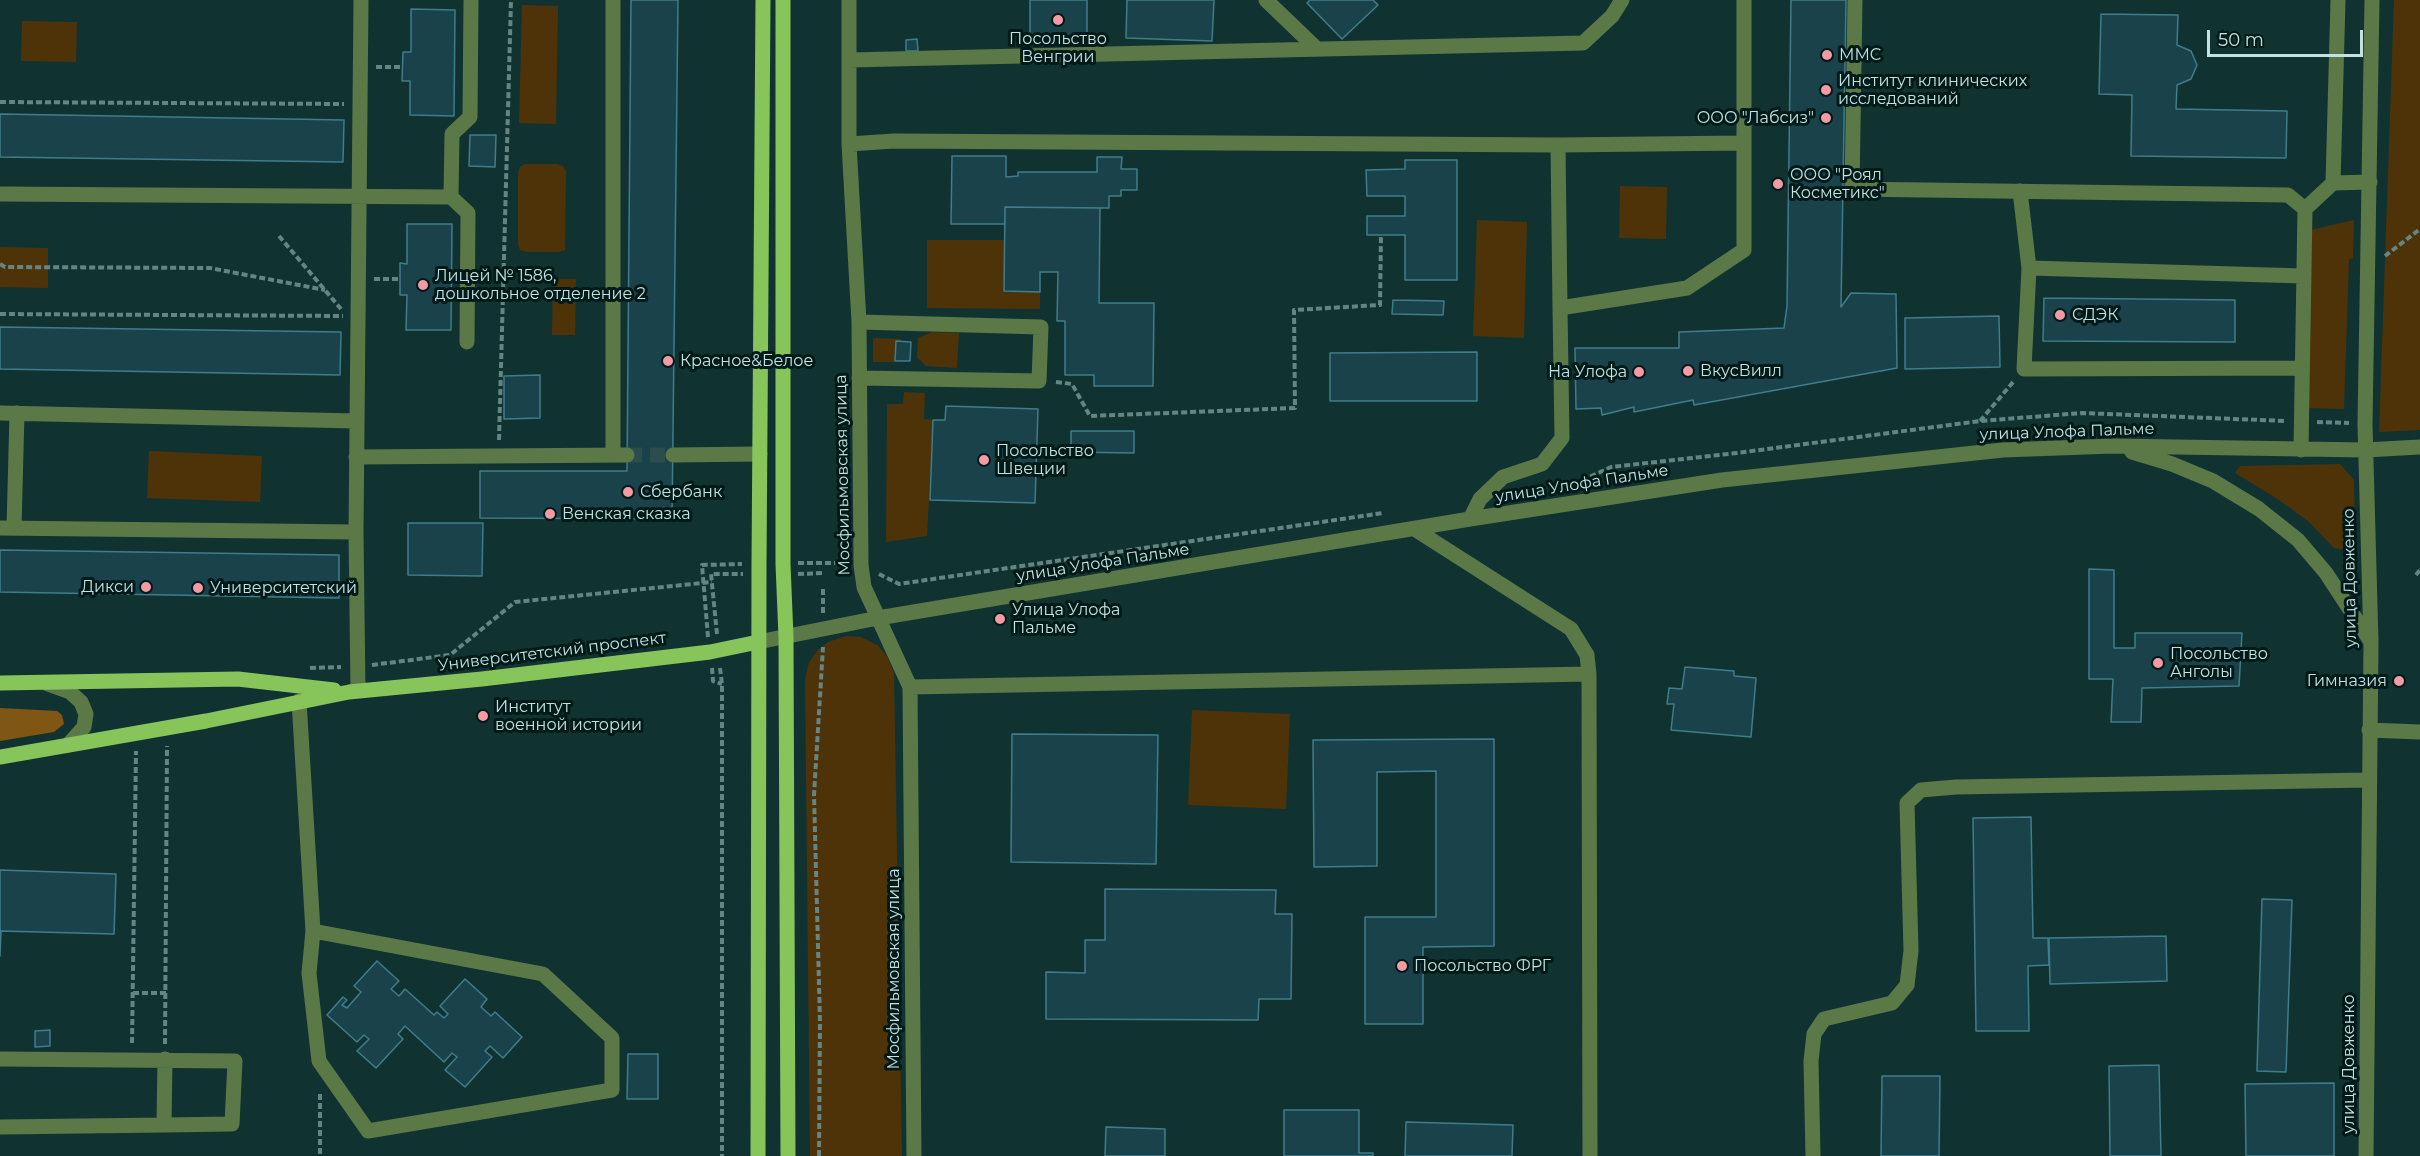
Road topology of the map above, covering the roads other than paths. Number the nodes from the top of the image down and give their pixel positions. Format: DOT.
graph roads {
  1 [pos="361,0"];
  2 [pos="471,0"];
  3 [pos="613,0"];
  4 [pos="763,0"];
  5 [pos="783,0"];
  6 [pos="849,0"];
  7 [pos="1266,0"];
  8 [pos="1622,0"];
  9 [pos="1744,0"];
  10 [pos="1855,0"];
  11 [pos="2338,0"];
  12 [pos="2372,0"];
  13 [pos="1317,49"];
  14 [pos="849,60"];
  15 [pos="1743,143"];
  16 [pos="849,144"];
  17 [pos="1558,145"];
  18 [pos="2370,182"];
  19 [pos="2333,183"];
  20 [pos="2020,191"];
  21 [pos="0,194"];
  22 [pos="357,197"];
  23 [pos="451,197"];
  24 [pos="2305,209"];
  25 [pos="2029,268"];
  26 [pos="2303,276"];
  27 [pos="1560,308"];
  28 [pos="859,322"];
  29 [pos="467,342"];
  30 [pos="2302,368"];
  31 [pos="859,378"];
  32 [pos="0,412"];
  33 [pos="16,413"];
  34 [pos="356,421"];
  35 [pos="2113,446"];
  36 [pos="2420,447"];
  37 [pos="2301,450"];
  38 [pos="2365,450"];
  39 [pos="673,454"];
  40 [pos="760,454"];
  41 [pos="356,457"];
  42 [pos="1470,519"];
  43 [pos="7,528"];
  44 [pos="1416,530"];
  45 [pos="356,532"];
  46 [pos="878,618"];
  47 [pos="786,637"];
  48 [pos="758,642"];
  49 [pos="2371,642"];
  50 [pos="1589,674"];
  51 [pos="0,683"];
  52 [pos="48,684"];
  53 [pos="910,687"];
  54 [pos="354,691"];
  55 [pos="299,701"];
  56 [pos="2369,730"];
  57 [pos="2420,732"];
  58 [pos="68,744"];
  59 [pos="0,756"];
  60 [pos="2368,780"];
  61 [pos="313,931"];
  62 [pos="0,1059"];
  63 [pos="165,1059"];
  64 [pos="164,1125"];
  65 [pos="0,1127"];
  66 [pos="758,1156"];
  67 [pos="788,1156"];
  68 [pos="914,1156"];
  69 [pos="1590,1156"];
  70 [pos="1813,1156"];
  71 [pos="2366,1156"];
  1 -- 22 [label="street"];
  2 -- 23 [label="street"];
  3 -- 41 [label="street"];
  4 -- 40 [label="main road"];
  5 -- 47 [label="main road"];
  6 -- 14 [label="street, Мосфильмовская улица"];
  7 -- 13 [label="street"];
  8 -- 13 [label="street"];
  9 -- 15 [label="street"];
  10 -- 20 [label="street"];
  11 -- 19 [label="street"];
  12 -- 18 [label="street, улица Довженко"];
  13 -- 14 [label="street"];
  14 -- 16 [label="street, Мосфильмовская улица"];
  15 -- 17 [label="street"];
  15 -- 27 [label="street"];
  16 -- 17 [label="street"];
  16 -- 28 [label="street, Мосфильмовская улица"];
  17 -- 27 [label="street"];
  18 -- 19 [label="street"];
  18 -- 38 [label="street, улица Довженко"];
  19 -- 24 [label="street"];
  20 -- 24 [label="street"];
  20 -- 25 [label="street"];
  21 -- 22 [label="street"];
  22 -- 23 [label="street"];
  22 -- 34 [label="street"];
  23 -- 29 [label="street"];
  24 -- 26 [label="street"];
  25 -- 26 [label="street"];
  25 -- 30 [label="street"];
  26 -- 30 [label="street"];
  27 -- 42 [label="street"];
  28 -- 31 [label="street, Мосфильмовская улица"];
  28 -- 31 [label="street"];
  30 -- 37 [label="street"];
  31 -- 46 [label="street, Мосфильмовская улица"];
  32 -- 33 [label="street"];
  33 -- 34 [label="street"];
  33 -- 43 [label="street"];
  34 -- 41 [label="street"];
  35 -- 37 [label="street, улица Улофа Пальме"];
  35 -- 42 [label="street, улица Улофа Пальме"];
  35 -- 49 [label="street"];
  36 -- 38 [label="street, улица Улофа Пальме"];
  37 -- 38 [label="street, улица Улофа Пальме"];
  38 -- 49 [label="street, улица Довженко"];
  39 -- 40 [label="street"];
  40 -- 48 [label="main road"];
  41 -- 45 [label="street"];
  42 -- 44 [label="street, улица Улофа Пальме"];
  43 -- 45 [label="street"];
  44 -- 46 [label="street, улица Улофа Пальме"];
  44 -- 50 [label="street"];
  45 -- 54 [label="street"];
  46 -- 47 [label="street, улица Улофа Пальме"];
  46 -- 53 [label="street, Мосфильмовская улица"];
  47 -- 48 [label="street, улица Улофа Пальме"];
  47 -- 67 [label="main road"];
  48 -- 54 [label="main road, Университетский проспект"];
  48 -- 66 [label="main road"];
  49 -- 56 [label="street, улица Довженко"];
  50 -- 53 [label="street"];
  50 -- 69 [label="street"];
  51 -- 52 [label="main road, Университетский проспект"];
  52 -- 54 [label="main road, Университетский проспект"];
  52 -- 58 [label="street"];
  53 -- 68 [label="street, Мосфильмовская улица"];
  54 -- 55 [label="main road, Университетский проспект"];
  55 -- 58 [label="main road, Университетский проспект"];
  55 -- 61 [label="street"];
  56 -- 57 [label="street"];
  56 -- 60 [label="street, улица Довженко"];
  58 -- 59 [label="main road, Университетский проспект"];
  60 -- 70 [label="street"];
  60 -- 71 [label="street, улица Довженко"];
  61 -- 61 [label="street"];
  62 -- 63 [label="street"];
  63 -- 64 [label="street"];
  63 -- 64 [label="street"];
  64 -- 65 [label="street"];
}
